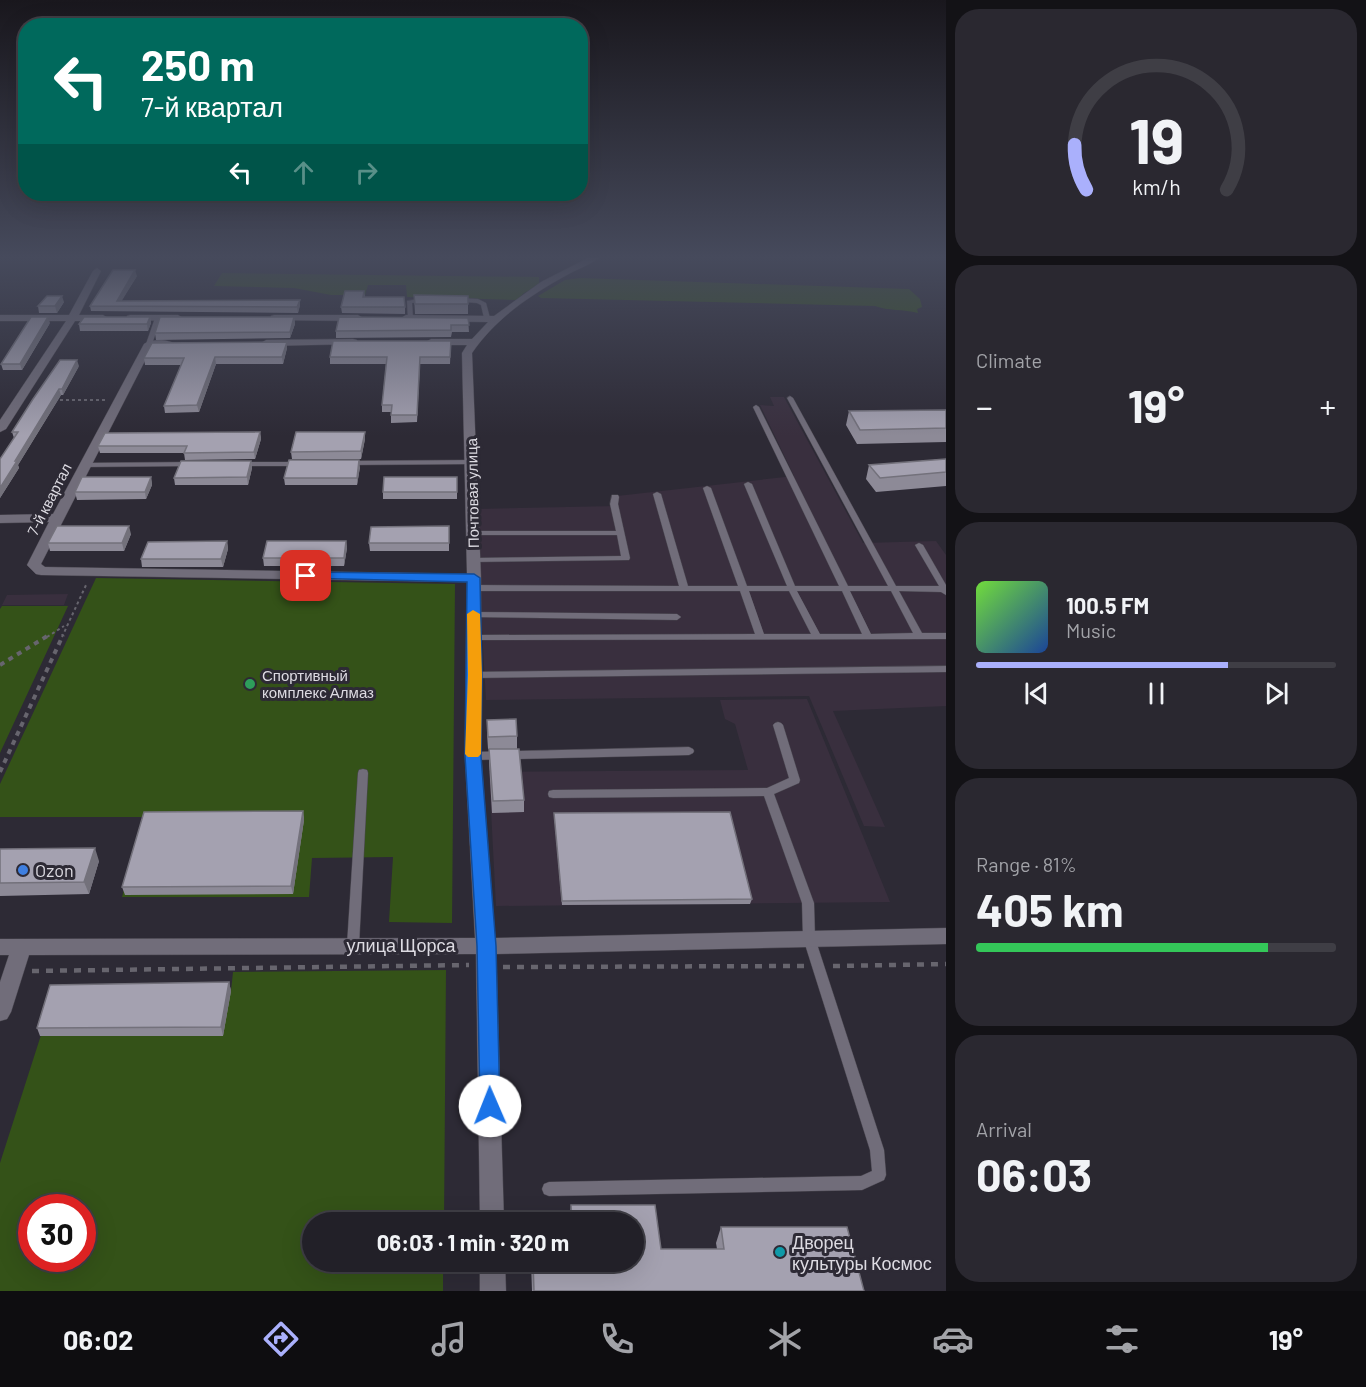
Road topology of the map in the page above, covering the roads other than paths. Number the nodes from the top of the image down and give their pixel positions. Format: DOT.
graph roads {
  1 [pos="502,316"];
  2 [pos="73,317"];
  3 [pos="0,318"];
  4 [pos="158,318"];
  5 [pos="194,318"];
  6 [pos="266,318"];
  7 [pos="374,318"];
  8 [pos="398,318"];
  9 [pos="410,318"];
  10 [pos="487,318"];
  11 [pos="499,319"];
  12 [pos="369,342"];
  13 [pos="415,342"];
  14 [pos="473,342"];
  15 [pos="253,343"];
  16 [pos="149,344"];
  17 [pos="184,344"];
  18 [pos="790,398"];
  19 [pos="756,407"];
  20 [pos="6,413"];
  21 [pos="0,429"];
  22 [pos="472,462"];
  23 [pos="343,463"];
  24 [pos="203,464"];
  25 [pos="238,464"];
  26 [pos="308,464"];
  27 [pos="85,465"];
  28 [pos="748,484"];
  29 [pos="707,488"];
  30 [pos="657,494"];
  31 [pos="615,497"];
  32 [pos="57,518"];
  33 [pos="0,519"];
  34 [pos="472,532"];
  35 [pos="620,533"];
  36 [pos="919,544"];
  37 [pos="473,560"];
  38 [pos="474,583"];
  39 [pos="684,588"];
  40 [pos="743,588"];
  41 [pos="792,589"];
  42 [pos="845,589"];
  43 [pos="893,589"];
  44 [pos="945,590"];
  45 [pos="473,615"];
  46 [pos="677,617"];
  47 [pos="817,636"];
  48 [pos="868,636"];
  49 [pos="919,636"];
  50 [pos="946,636"];
  51 [pos="761,637"];
  52 [pos="474,638"];
  53 [pos="946,669"];
  54 [pos="475,675"];
  55 [pos="778,725"];
  56 [pos="689,752"];
  57 [pos="473,756"];
  58 [pos="363,773"];
  59 [pos="768,792"];
  60 [pos="553,794"];
  61 [pos="946,936"];
  62 [pos="809,938"];
  63 [pos="353,945"];
  64 [pos="486,946"];
  65 [pos="0,947"];
  66 [pos="22,947"];
  67 [pos="0,1012"];
  68 [pos="549,1189"];
  69 [pos="492,1212"];
  70 [pos="493,1272"];
  71 [pos="493,1291"];
  1 -- 11 [label="street"];
  2 -- 3 [label="street"];
  2 -- 4 [label="street"];
  2 -- 20 [label="street"];
  4 -- 5 [label="street"];
  4 -- 16 [label="lane"];
  6 -- 7 [label="street"];
  8 -- 9 [label="street"];
  9 -- 10 [label="street"];
  10 -- 11 [label="street"];
  11 -- 14 [label="street"];
  12 -- 15 [label="street"];
  13 -- 14 [label="street"];
  14 -- 22 [label="street, Почтовая улица"];
  16 -- 17 [label="street"];
  16 -- 27 [label="street, 7-й квартал"];
  18 -- 43 [label="lane"];
  19 -- 42 [label="lane"];
  20 -- 21 [label="street"];
  22 -- 23 [label="lane"];
  22 -- 34 [label="street, Почтовая улица"];
  24 -- 27 [label="lane"];
  25 -- 26 [label="lane"];
  27 -- 32 [label="street, 7-й квартал"];
  28 -- 41 [label="lane"];
  29 -- 40 [label="lane"];
  30 -- 39 [label="lane"];
  31 -- 35 [label="lane"];
  32 -- 33 [label="street"];
  32 -- 38 [label="street, 7-й квартал"];
  34 -- 35 [label="lane"];
  34 -- 37 [label="street, Почтовая улица"];
  35 -- 37 [label="lane"];
  36 -- 44 [label="lane"];
  37 -- 38 [label="street, Почтовая улица"];
  38 -- 39 [label="lane"];
  38 -- 45 [label="street, Почтовая улица"];
  39 -- 40 [label="lane"];
  40 -- 41 [label="lane"];
  40 -- 51 [label="lane"];
  41 -- 42 [label="lane"];
  41 -- 47 [label="lane"];
  42 -- 43 [label="lane"];
  42 -- 48 [label="lane"];
  43 -- 44 [label="lane"];
  43 -- 49 [label="lane"];
  45 -- 46 [label="lane"];
  45 -- 52 [label="street, Почтовая улица"];
  47 -- 48 [label="lane"];
  47 -- 51 [label="lane"];
  48 -- 49 [label="lane"];
  49 -- 50 [label="lane"];
  51 -- 52 [label="lane"];
  52 -- 54 [label="street, Почтовая улица"];
  53 -- 54 [label="lane"];
  54 -- 57 [label="street, Почтовая улица"];
  55 -- 59 [label="lane"];
  56 -- 57 [label="lane"];
  57 -- 64 [label="street, Почтовая улица"];
  58 -- 63 [label="lane"];
  59 -- 60 [label="lane"];
  59 -- 62 [label="lane"];
  61 -- 62 [label="street, улица Щорса"];
  62 -- 64 [label="street, улица Щорса"];
  62 -- 68 [label="lane"];
  63 -- 64 [label="street, улица Щорса"];
  63 -- 66 [label="street, улица Щорса"];
  64 -- 69 [label="street, Почтовая улица"];
  65 -- 66 [label="street, улица Щорса"];
  66 -- 67 [label="street"];
  70 -- 71 [label="street"];
}
